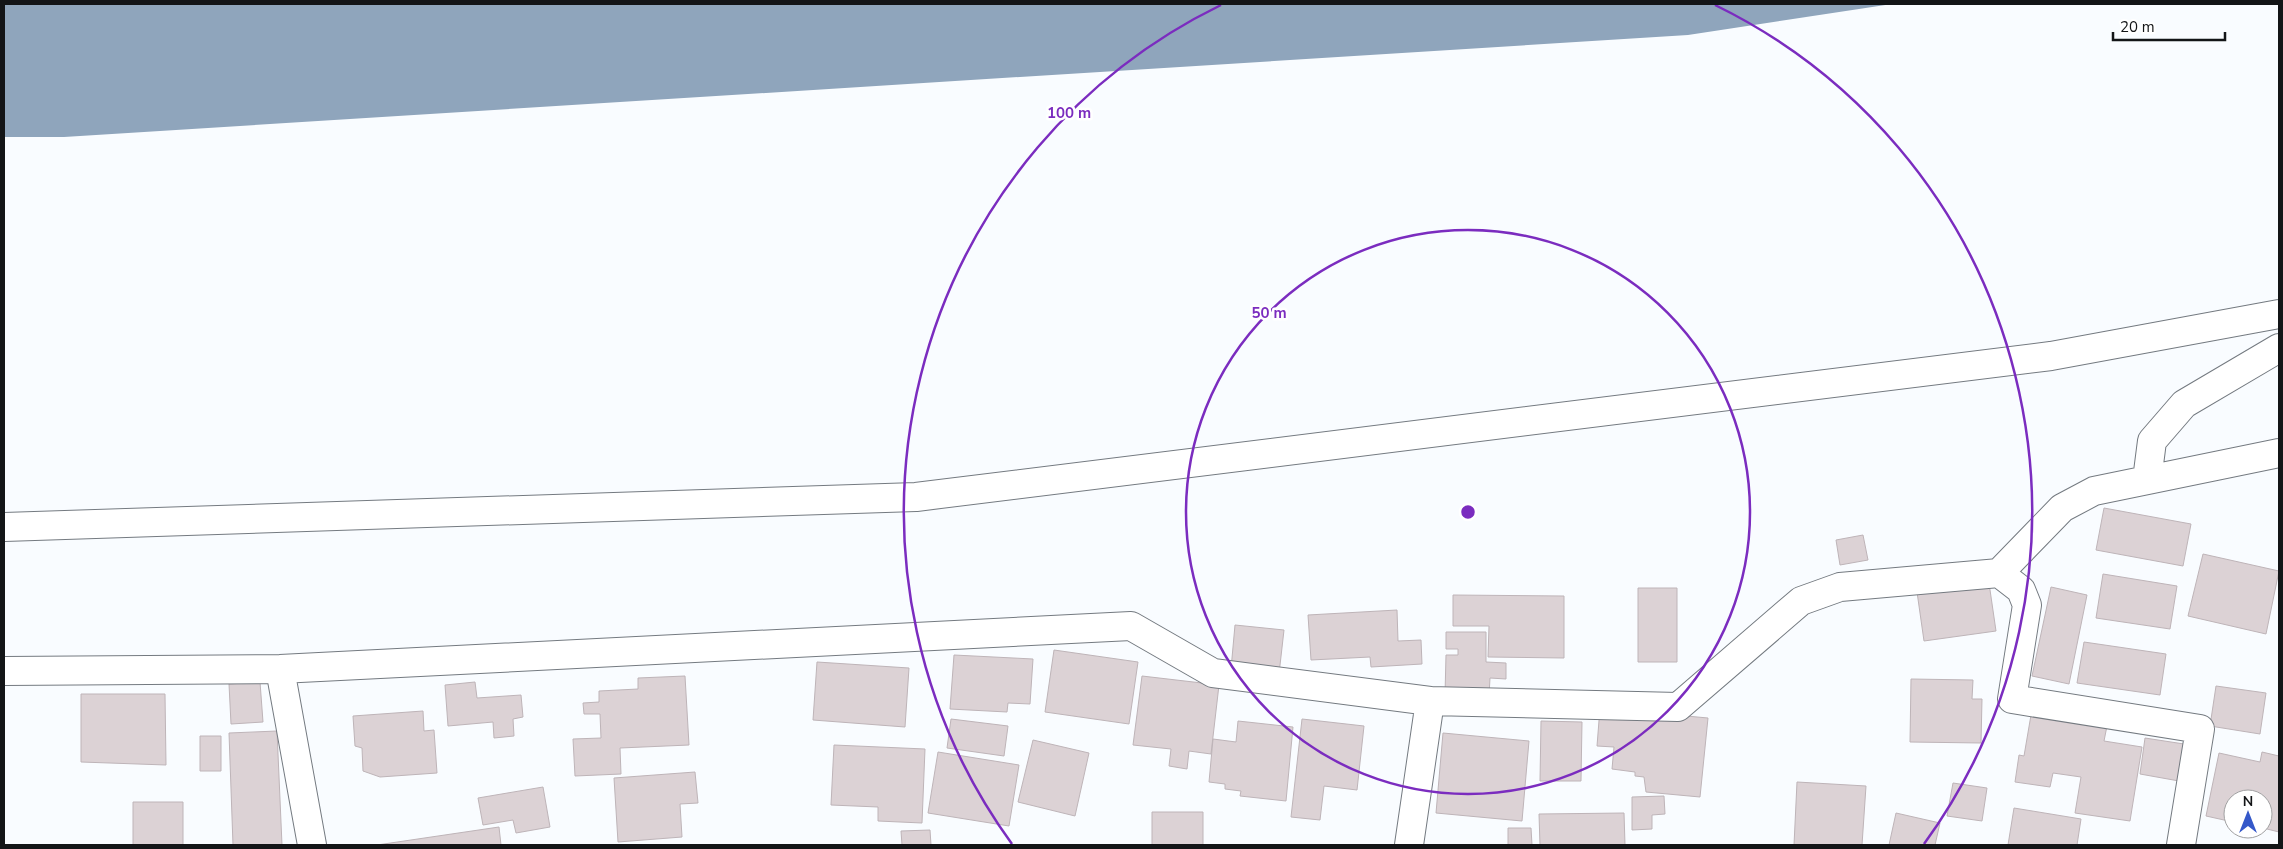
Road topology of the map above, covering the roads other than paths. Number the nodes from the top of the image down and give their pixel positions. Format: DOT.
graph roads {
  1 [pos="2279,314"];
  2 [pos="2279,348"];
  3 [pos="2279,453"];
  4 [pos="2147,480"];
  5 [pos="4,527"];
  6 [pos="1999,573"];
  7 [pos="280,669"];
  8 [pos="4,671"];
  9 [pos="1430,701"];
  10 [pos="312,845"];
  11 [pos="1409,845"];
  12 [pos="2181,845"];
  1 -- 5 [label="street"];
  2 -- 4 [label="street"];
  3 -- 4 [label="street"];
  4 -- 6 [label="street"];
  6 -- 9 [label="street"];
  6 -- 12 [label="street"];
  7 -- 8 [label="street"];
  7 -- 9 [label="street"];
  7 -- 10 [label="street"];
  9 -- 11 [label="street"];
}
